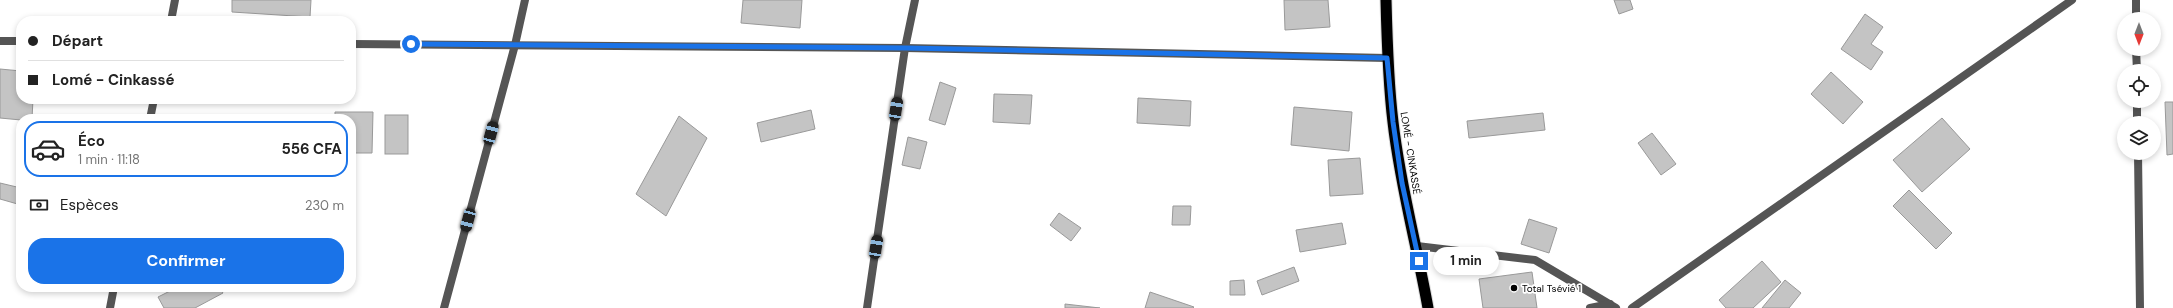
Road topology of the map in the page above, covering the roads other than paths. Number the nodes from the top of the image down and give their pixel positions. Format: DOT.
graph roads {
  1 [pos="175,0"];
  2 [pos="525,0"];
  3 [pos="915,0"];
  4 [pos="1386,0"];
  5 [pos="2072,0"];
  6 [pos="2136,0"];
  7 [pos="2136,12"];
  8 [pos="172,16"];
  9 [pos="0,41"];
  10 [pos="16,41"];
  11 [pos="356,44"];
  12 [pos="515,45"];
  13 [pos="906,48"];
  14 [pos="1387,58"];
  15 [pos="153,104"];
  16 [pos="151,114"];
  17 [pos="2138,160"];
  18 [pos="1416,246"];
  19 [pos="113,292"];
  20 [pos="1613,306"];
  21 [pos="110,308"];
  22 [pos="444,308"];
  23 [pos="867,308"];
  24 [pos="1428,308"];
  25 [pos="1590,308"];
  26 [pos="1632,308"];
  27 [pos="2140,308"];
  1 -- 8 [label="street"];
  2 -- 12 [label="street"];
  3 -- 13 [label="street"];
  4 -- 14 [label="highway, LOMÉ - CINKASSÉ"];
  5 -- 26 [label="street"];
  6 -- 7 [label="street"];
  9 -- 10 [label="street"];
  11 -- 12 [label="street"];
  12 -- 13 [label="street"];
  12 -- 22 [label="street"];
  13 -- 14 [label="street"];
  13 -- 23 [label="street"];
  14 -- 18 [label="highway, LOMÉ - CINKASSÉ"];
  15 -- 16 [label="street"];
  17 -- 27 [label="street"];
  18 -- 20 [label="street"];
  18 -- 24 [label="highway, LOMÉ - CINKASSÉ"];
  19 -- 21 [label="street"];
  20 -- 25 [label="street"];
}
